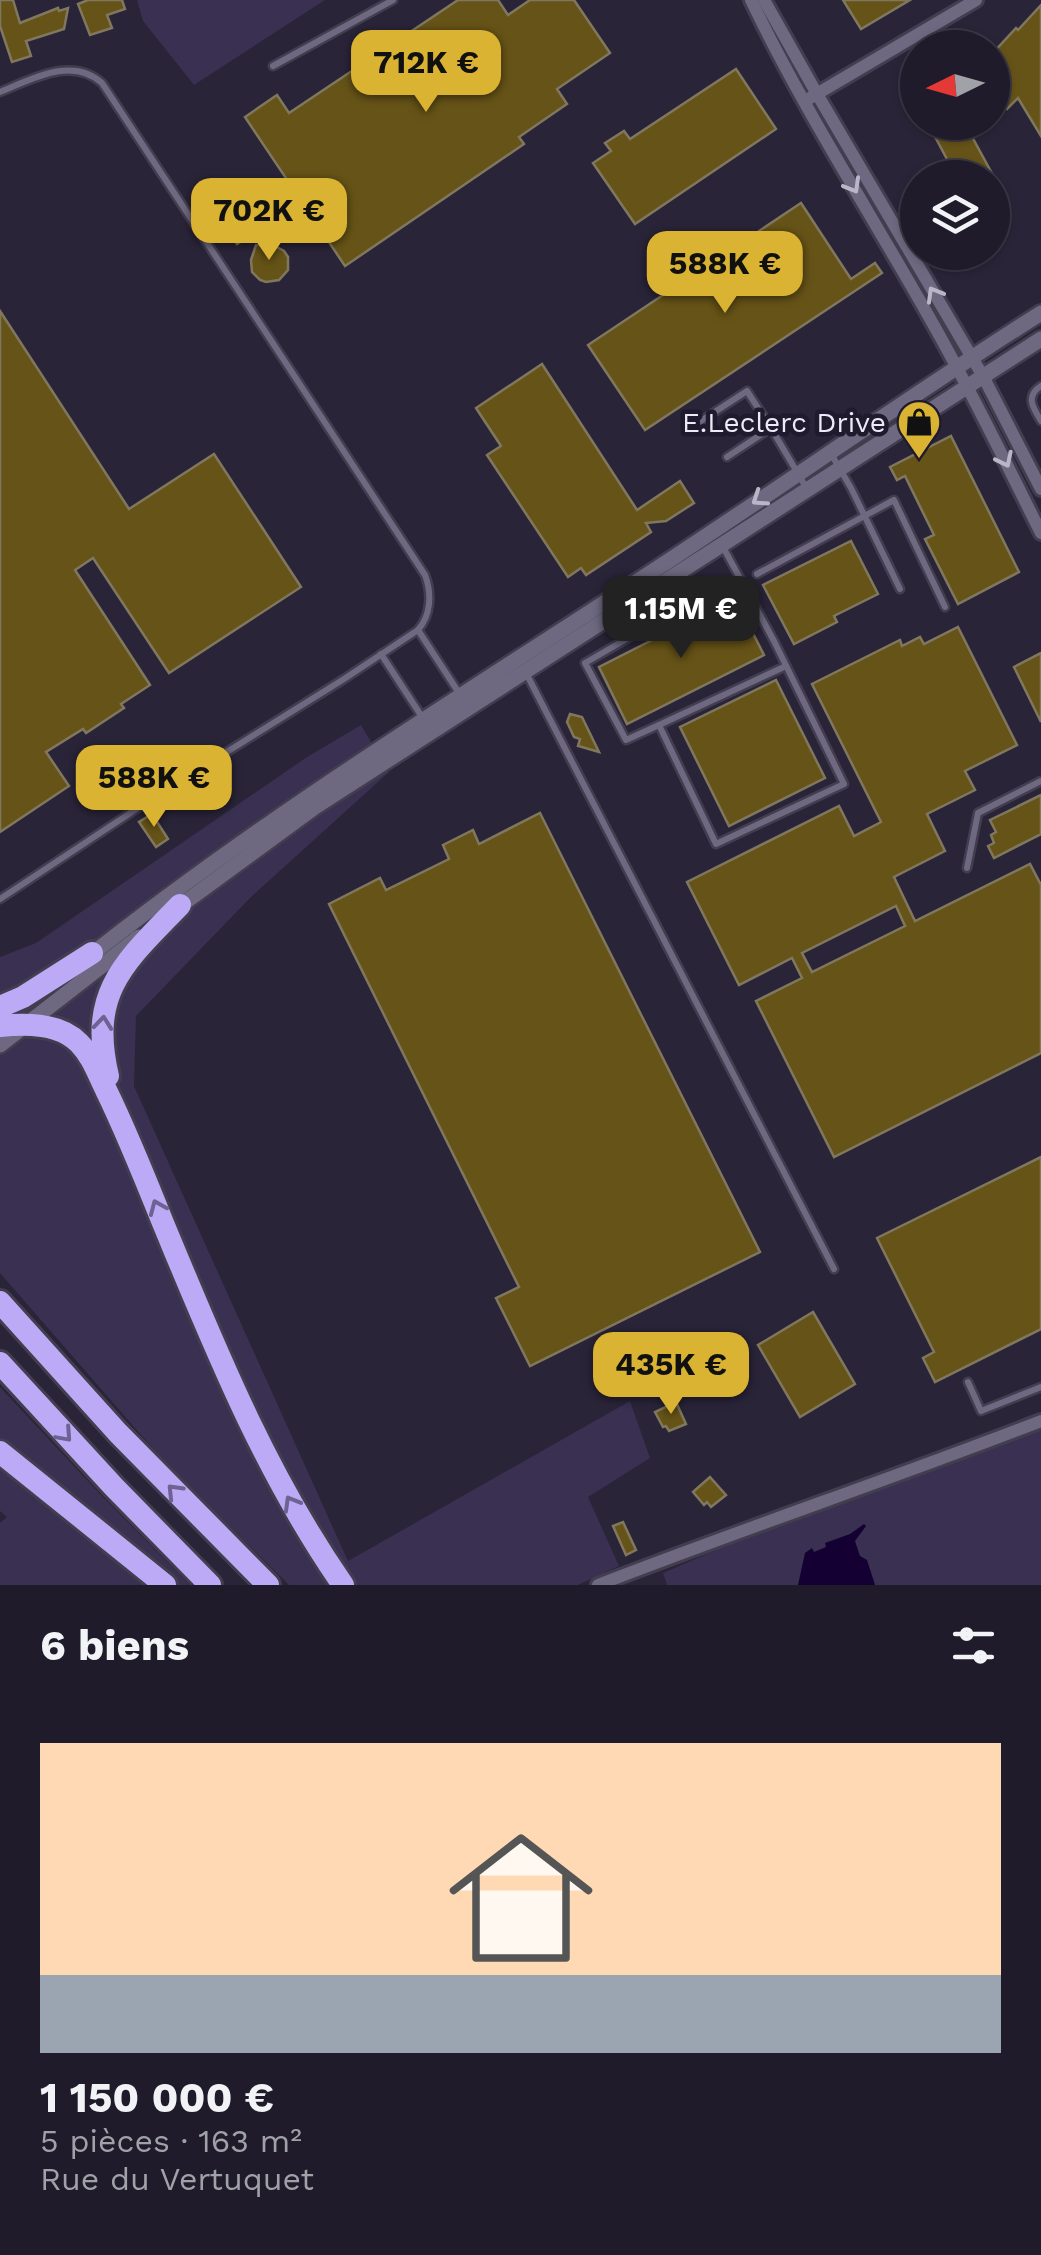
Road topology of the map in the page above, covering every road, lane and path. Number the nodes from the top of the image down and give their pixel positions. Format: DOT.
graph roads {
  1 [pos="393,0"];
  2 [pos="751,0"];
  3 [pos="764,0"];
  4 [pos="976,0"];
  5 [pos="273,66"];
  6 [pos="0,92"];
  7 [pos="810,98"];
  8 [pos="1041,313"];
  9 [pos="1041,339"];
  10 [pos="971,357"];
  11 [pos="956,367"];
  12 [pos="984,378"];
  13 [pos="1041,386"];
  14 [pos="968,388"];
  15 [pos="1041,421"];
  16 [pos="690,428"];
  17 [pos="771,428"];
  18 [pos="830,451"];
  19 [pos="727,457"];
  20 [pos="1036,467"];
  21 [pos="840,470"];
  22 [pos="797,473"];
  23 [pos="1041,489"];
  24 [pos="808,490"];
  25 [pos="864,515"];
  26 [pos="1041,533"];
  27 [pos="718,537"];
  28 [pos="757,574"];
  29 [pos="742,581"];
  30 [pos="900,588"];
  31 [pos="945,607"];
  32 [pos="418,630"];
  33 [pos="382,654"];
  34 [pos="522,665"];
  35 [pos="786,666"];
  36 [pos="465,702"];
  37 [pos="428,726"];
  38 [pos="659,726"];
  39 [pos="1041,781"];
  40 [pos="968,868"];
  41 [pos="0,899"];
  42 [pos="180,905"];
  43 [pos="92,954"];
  44 [pos="0,1006"];
  45 [pos="26,1025"];
  46 [pos="0,1026"];
  47 [pos="0,1045"];
  48 [pos="120,1118"];
  49 [pos="834,1269"];
  50 [pos="0,1302"];
  51 [pos="0,1363"];
  52 [pos="968,1382"];
  53 [pos="1041,1388"];
  54 [pos="1041,1421"];
  55 [pos="0,1452"];
  56 [pos="165,1585"];
  57 [pos="210,1585"];
  58 [pos="268,1585"];
  59 [pos="343,1585"];
  60 [pos="598,1585"];
  1 -- 5 [label="lane"];
  2 -- 7 [label="street"];
  3 -- 7 [label="street"];
  4 -- 7 [label="street"];
  6 -- 32 [label="lane"];
  10 -- 7 [label="street, one-way"];
  7 -- 11 [label="street, one-way"];
  8 -- 10 [label="street"];
  9 -- 12 [label="street"];
  10 -- 11 [label="street"];
  10 -- 12 [label="street"];
  11 -- 14 [label="street"];
  11 -- 18 [label="street"];
  12 -- 14 [label="street"];
  12 -- 20 [label="street"];
  13 -- 15 [label="lane"];
  14 -- 21 [label="street"];
  14 -- 26 [label="street, one-way"];
  16 -- 17 [label="lane"];
  17 -- 19 [label="lane"];
  17 -- 22 [label="lane"];
  18 -- 21 [label="lane"];
  18 -- 22 [label="street"];
  20 -- 23 [label="street"];
  21 -- 24 [label="street"];
  21 -- 25 [label="lane"];
  22 -- 24 [label="lane"];
  22 -- 27 [label="street, one-way"];
  24 -- 27 [label="street"];
  25 -- 28 [label="lane"];
  25 -- 30 [label="lane"];
  25 -- 31 [label="lane"];
  27 -- 29 [label="lane"];
  27 -- 34 [label="street"];
  29 -- 35 [label="lane"];
  29 -- 38 [label="lane"];
  32 -- 33 [label="lane"];
  32 -- 36 [label="lane"];
  33 -- 37 [label="lane"];
  33 -- 41 [label="lane"];
  34 -- 36 [label="street"];
  34 -- 49 [label="lane"];
  35 -- 38 [label="lane"];
  35 -- 38 [label="lane"];
  36 -- 37 [label="street"];
  37 -- 42 [label="street"];
  37 -- 43 [label="street"];
  39 -- 40 [label="lane"];
  42 -- 45 [label="street"];
  48 -- 42 [label="highway, one-way"];
  43 -- 44 [label="highway"];
  43 -- 46 [label="street"];
  45 -- 46 [label="highway"];
  45 -- 47 [label="street"];
  45 -- 48 [label="highway"];
  59 -- 48 [label="highway, one-way"];
  58 -- 50 [label="highway, one-way"];
  51 -- 57 [label="highway, one-way"];
  52 -- 53 [label="lane"];
  54 -- 60 [label="street"];
  55 -- 56 [label="highway"];
}
